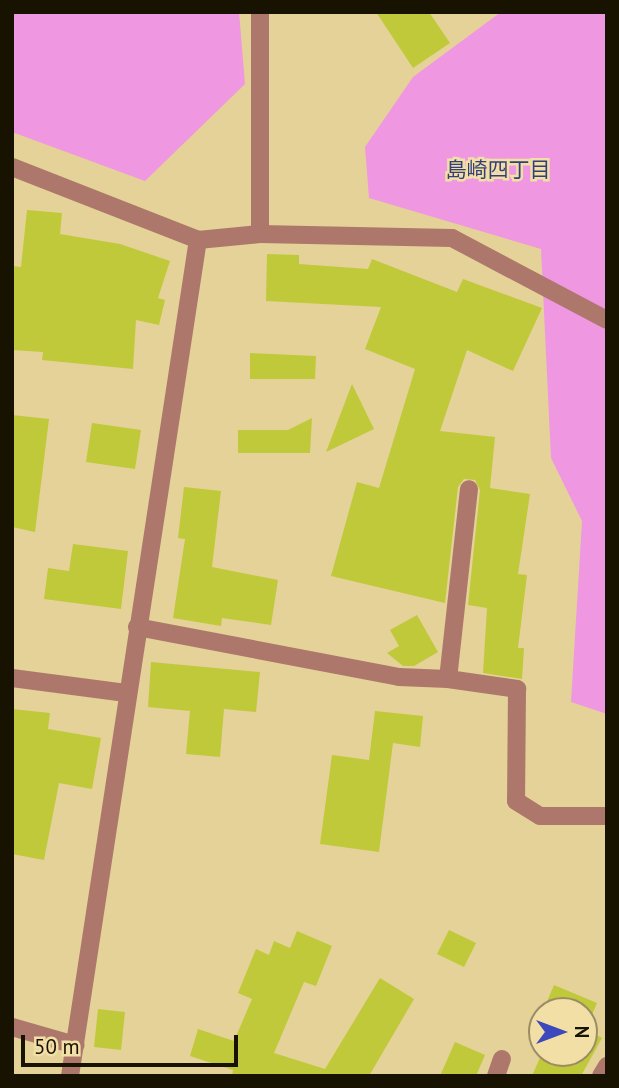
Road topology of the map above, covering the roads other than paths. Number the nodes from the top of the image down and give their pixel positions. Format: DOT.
graph roads {
  1 [pos="260,12"];
  2 [pos="12,167"];
  3 [pos="260,234"];
  4 [pos="198,240"];
  5 [pos="607,320"];
  6 [pos="469,489"];
  7 [pos="138,627"];
  8 [pos="12,678"];
  9 [pos="449,679"];
  10 [pos="127,694"];
  11 [pos="607,817"];
  12 [pos="12,1027"];
  13 [pos="75,1045"];
  14 [pos="607,1066"];
  15 [pos="70,1076"];
  16 [pos="601,1076"];
  1 -- 3 [label="street"];
  2 -- 4 [label="street"];
  3 -- 4 [label="street"];
  3 -- 5 [label="street"];
  4 -- 7 [label="street"];
  6 -- 9 [label="street"];
  7 -- 9 [label="street"];
  7 -- 10 [label="street"];
  8 -- 10 [label="street"];
  9 -- 11 [label="street"];
  10 -- 13 [label="street"];
  12 -- 13 [label="street"];
  13 -- 15 [label="street"];
  14 -- 16 [label="street"];
}
